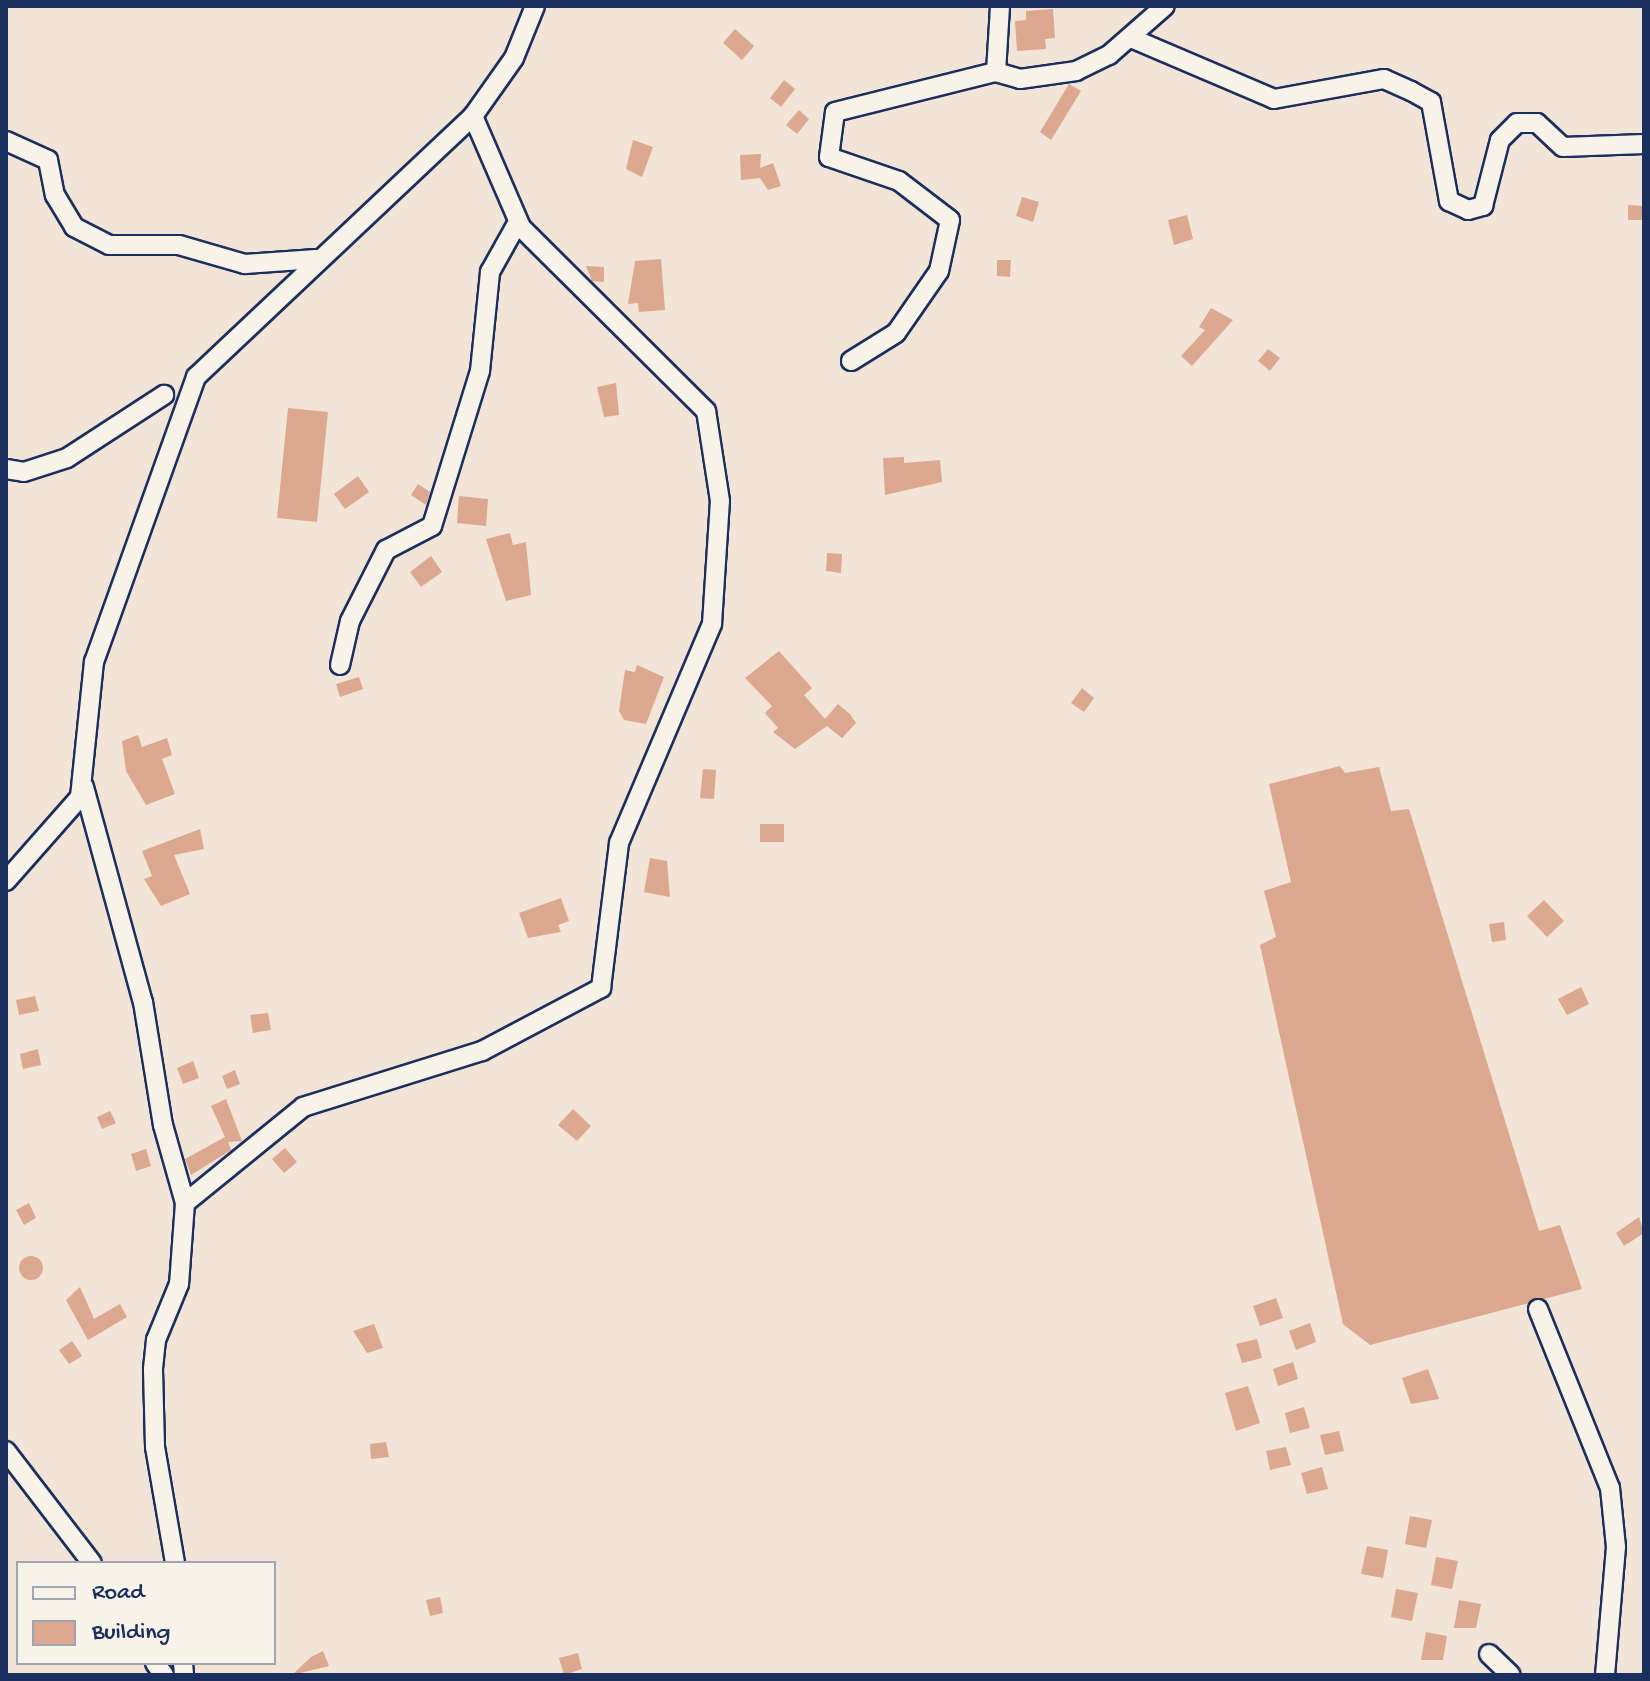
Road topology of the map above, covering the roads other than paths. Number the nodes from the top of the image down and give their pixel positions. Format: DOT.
graph roads {
  1 [pos="535,6"];
  2 [pos="1000,6"];
  3 [pos="1165,6"];
  4 [pos="1131,38"];
  5 [pos="996,72"];
  6 [pos="473,116"];
  7 [pos="6,141"];
  8 [pos="1644,144"];
  9 [pos="518,222"];
  10 [pos="316,259"];
  11 [pos="851,361"];
  12 [pos="164,395"];
  13 [pos="6,469"];
  14 [pos="340,665"];
  15 [pos="84,787"];
  16 [pos="6,881"];
  17 [pos="185,1203"];
  18 [pos="1538,1309"];
  19 [pos="6,1451"];
  20 [pos="90,1561"];
  21 [pos="175,1561"];
  22 [pos="1489,1654"];
  23 [pos="1511,1675"];
  24 [pos="1605,1675"];
  1 -- 6 [label="street"];
  2 -- 5 [label="street"];
  3 -- 4 [label="street"];
  4 -- 5 [label="street"];
  4 -- 8 [label="street"];
  5 -- 11 [label="street"];
  6 -- 9 [label="street"];
  6 -- 10 [label="street"];
  7 -- 10 [label="street"];
  9 -- 14 [label="street"];
  9 -- 17 [label="street"];
  10 -- 15 [label="street"];
  12 -- 13 [label="street"];
  15 -- 16 [label="street"];
  15 -- 17 [label="street"];
  17 -- 21 [label="street"];
  18 -- 24 [label="street"];
  19 -- 20 [label="street"];
  22 -- 23 [label="street"];
}
